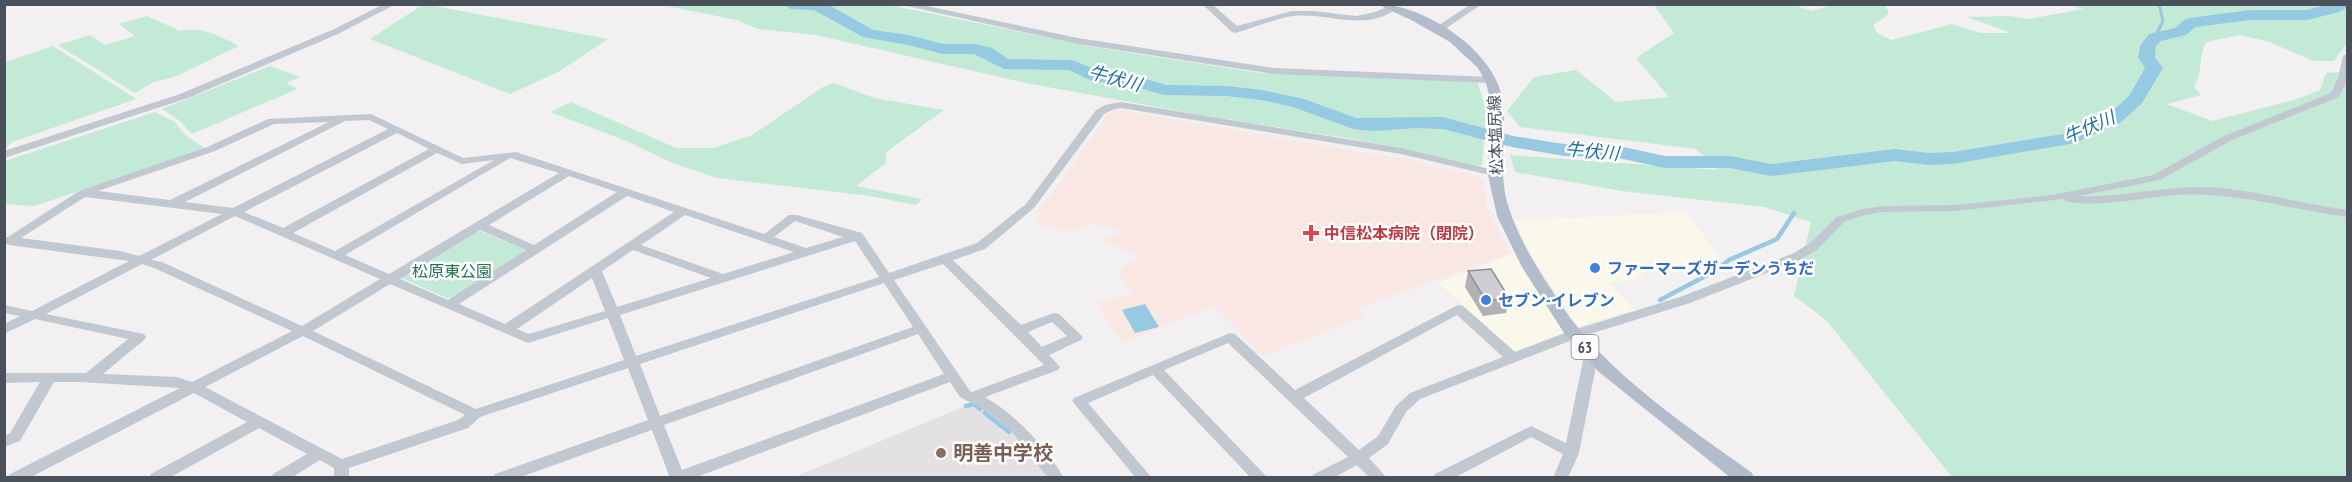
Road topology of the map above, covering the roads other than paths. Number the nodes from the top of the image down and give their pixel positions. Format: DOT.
graph roads {
  1 [pos="392,4"];
  2 [pos="902,4"];
  3 [pos="1206,4"];
  4 [pos="1478,4"];
  5 [pos="1387,6"];
  6 [pos="1439,29"];
  7 [pos="2348,56"];
  8 [pos="1491,82"];
  9 [pos="345,118"];
  10 [pos="397,129"];
  11 [pos="437,149"];
  12 [pos="512,154"];
  13 [pos="4,155"];
  14 [pos="1495,169"];
  15 [pos="567,173"];
  16 [pos="625,192"];
  17 [pos="83,193"];
  18 [pos="2052,198"];
  19 [pos="173,203"];
  20 [pos="683,211"];
  21 [pos="235,212"];
  22 [pos="2348,214"];
  23 [pos="479,225"];
  24 [pos="283,233"];
  25 [pos="856,237"];
  26 [pos="766,238"];
  27 [pos="7,240"];
  28 [pos="632,246"];
  29 [pos="534,249"];
  30 [pos="806,252"];
  31 [pos="337,255"];
  32 [pos="945,259"];
  33 [pos="140,260"];
  34 [pos="596,271"];
  35 [pos="723,278"];
  36 [pos="886,278"];
  37 [pos="389,279"];
  38 [pos="449,305"];
  39 [pos="4,309"];
  40 [pos="611,313"];
  41 [pos="36,314"];
  42 [pos="920,329"];
  43 [pos="4,330"];
  44 [pos="506,330"];
  45 [pos="303,331"];
  46 [pos="1019,331"];
  47 [pos="1575,334"];
  48 [pos="1041,353"];
  49 [pos="1591,356"];
  50 [pos="1513,358"];
  51 [pos="631,364"];
  52 [pos="1155,369"];
  53 [pos="951,376"];
  54 [pos="50,377"];
  55 [pos="4,378"];
  56 [pos="90,378"];
  57 [pos="194,387"];
  58 [pos="972,397"];
  59 [pos="1294,398"];
  60 [pos="475,414"];
  61 [pos="260,421"];
  62 [pos="657,422"];
  63 [pos="4,442"];
  64 [pos="320,453"];
  65 [pos="1572,453"];
  66 [pos="1359,458"];
  67 [pos="342,471"];
  68 [pos="15,477"];
  69 [pos="156,477"];
  70 [pos="278,477"];
  71 [pos="500,477"];
  72 [pos="678,477"];
  73 [pos="1057,477"];
  74 [pos="1145,477"];
  75 [pos="1261,477"];
  76 [pos="1319,477"];
  77 [pos="1380,477"];
  78 [pos="1440,477"];
  79 [pos="1560,477"];
  80 [pos="1745,477"];
  1 -- 13 [label="street"];
  2 -- 8 [label="street"];
  3 -- 5 [label="street"];
  4 -- 6 [label="street"];
  5 -- 6 [label="main road, 松本塩尻線 / 63"];
  6 -- 8 [label="main road, 松本塩尻線 / 63"];
  7 -- 18 [label="street"];
  8 -- 14 [label="main road, 松本塩尻線 / 63"];
  9 -- 10 [label="street"];
  9 -- 17 [label="street"];
  9 -- 19 [label="street"];
  10 -- 11 [label="street"];
  10 -- 21 [label="street"];
  11 -- 12 [label="street"];
  11 -- 24 [label="street"];
  12 -- 15 [label="street"];
  12 -- 31 [label="street"];
  14 -- 32 [label="street"];
  14 -- 47 [label="main road, 松本塩尻線 / 63"];
  15 -- 16 [label="street"];
  15 -- 23 [label="street"];
  16 -- 20 [label="street"];
  16 -- 29 [label="street"];
  17 -- 19 [label="street"];
  17 -- 27 [label="street"];
  18 -- 22 [label="street"];
  18 -- 47 [label="street"];
  19 -- 21 [label="street"];
  20 -- 26 [label="street"];
  20 -- 28 [label="street"];
  21 -- 24 [label="street"];
  21 -- 33 [label="street"];
  23 -- 29 [label="street"];
  23 -- 37 [label="street"];
  24 -- 31 [label="street"];
  25 -- 26 [label="street"];
  25 -- 30 [label="street"];
  25 -- 36 [label="street"];
  26 -- 30 [label="street"];
  27 -- 33 [label="street"];
  28 -- 34 [label="street"];
  28 -- 35 [label="street"];
  29 -- 38 [label="street"];
  30 -- 35 [label="street"];
  31 -- 37 [label="street"];
  32 -- 36 [label="street"];
  32 -- 46 [label="street"];
  33 -- 41 [label="street"];
  33 -- 45 [label="street"];
  34 -- 40 [label="street"];
  34 -- 44 [label="street"];
  35 -- 40 [label="street"];
  36 -- 42 [label="street"];
  36 -- 51 [label="street"];
  37 -- 38 [label="street"];
  37 -- 45 [label="street"];
  38 -- 44 [label="street"];
  39 -- 41 [label="street"];
  40 -- 44 [label="street"];
  40 -- 51 [label="street"];
  41 -- 43 [label="street"];
  41 -- 56 [label="street"];
  42 -- 53 [label="street"];
  42 -- 62 [label="street"];
  45 -- 57 [label="street"];
  45 -- 60 [label="street"];
  46 -- 48 [label="street"];
  46 -- 48 [label="street"];
  47 -- 49 [label="main road, 松本塩尻線 / 63"];
  47 -- 50 [label="street"];
  48 -- 58 [label="street"];
  49 -- 65 [label="street"];
  49 -- 80 [label="main road, 松本塩尻線 / 63"];
  50 -- 59 [label="street"];
  50 -- 66 [label="street"];
  51 -- 60 [label="street"];
  51 -- 62 [label="street"];
  52 -- 59 [label="street"];
  52 -- 74 [label="street"];
  52 -- 75 [label="street"];
  53 -- 58 [label="street"];
  53 -- 72 [label="street"];
  54 -- 55 [label="street"];
  54 -- 56 [label="street"];
  54 -- 63 [label="street"];
  56 -- 57 [label="street"];
  57 -- 61 [label="street"];
  57 -- 68 [label="street"];
  58 -- 73 [label="street"];
  59 -- 66 [label="street"];
  60 -- 67 [label="street"];
  61 -- 64 [label="street"];
  61 -- 69 [label="street"];
  62 -- 71 [label="street"];
  62 -- 72 [label="street"];
  64 -- 67 [label="street"];
  64 -- 70 [label="street"];
  65 -- 78 [label="street"];
  65 -- 79 [label="street"];
  66 -- 76 [label="street"];
  66 -- 77 [label="street"];
}
